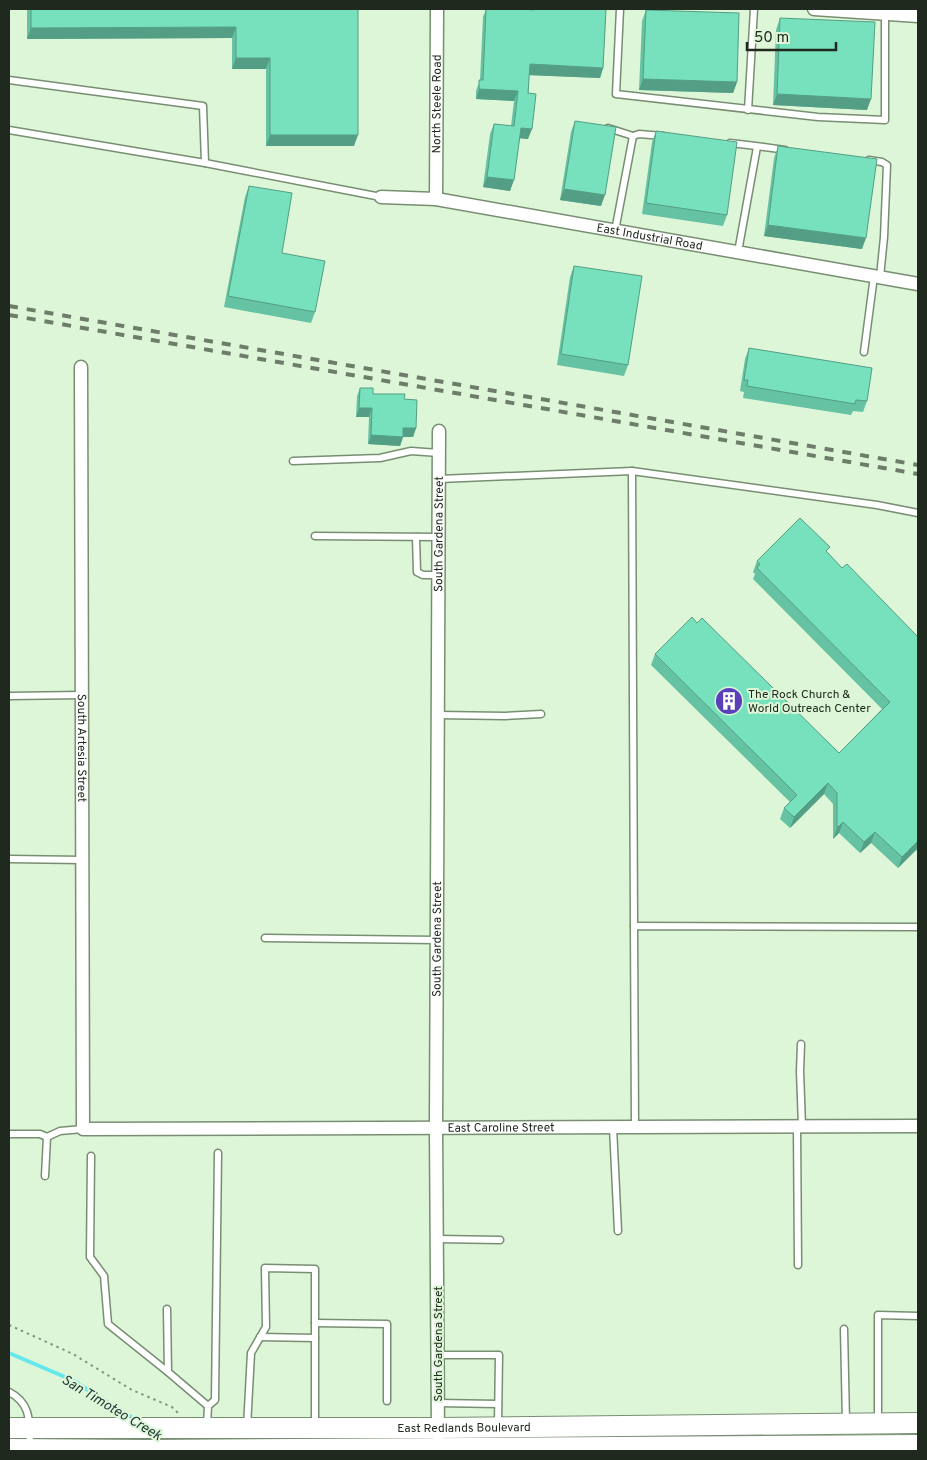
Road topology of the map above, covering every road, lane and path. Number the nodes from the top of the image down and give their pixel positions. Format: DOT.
graph roads {
  1 [pos="437,9"];
  2 [pos="620,9"];
  3 [pos="754,9"];
  4 [pos="814,9"];
  5 [pos="885,14"];
  6 [pos="918,16"];
  7 [pos="9,80"];
  8 [pos="748,110"];
  9 [pos="596,127"];
  10 [pos="9,130"];
  11 [pos="633,136"];
  12 [pos="675,138"];
  13 [pos="720,142"];
  14 [pos="756,147"];
  15 [pos="789,150"];
  16 [pos="864,160"];
  17 [pos="205,163"];
  18 [pos="381,197"];
  19 [pos="436,199"];
  20 [pos="615,231"];
  21 [pos="738,252"];
  22 [pos="877,277"];
  23 [pos="918,284"];
  24 [pos="864,352"];
  25 [pos="81,367"];
  26 [pos="440,432"];
  27 [pos="439,453"];
  28 [pos="292,461"];
  29 [pos="632,471"];
  30 [pos="438,479"];
  31 [pos="918,513"];
  32 [pos="315,536"];
  33 [pos="416,537"];
  34 [pos="438,537"];
  35 [pos="438,575"];
  36 [pos="82,695"];
  37 [pos="9,696"];
  38 [pos="541,714"];
  39 [pos="438,715"];
  40 [pos="9,859"];
  41 [pos="82,860"];
  42 [pos="634,926"];
  43 [pos="918,927"];
  44 [pos="265,938"];
  45 [pos="437,940"];
  46 [pos="801,1044"];
  47 [pos="918,1126"];
  48 [pos="613,1127"];
  49 [pos="635,1127"];
  50 [pos="800,1127"];
  51 [pos="436,1128"];
  52 [pos="83,1129"];
  53 [pos="9,1134"];
  54 [pos="47,1137"];
  55 [pos="218,1153"];
  56 [pos="91,1156"];
  57 [pos="45,1176"];
  58 [pos="618,1231"];
  59 [pos="437,1240"];
  60 [pos="500,1240"];
  61 [pos="798,1265"];
  62 [pos="167,1309"];
  63 [pos="918,1316"];
  64 [pos="315,1324"];
  65 [pos="9,1325"];
  66 [pos="844,1329"];
  67 [pos="260,1337"];
  68 [pos="315,1338"];
  69 [pos="438,1355"];
  70 [pos="168,1372"];
  71 [pos="9,1392"];
  72 [pos="18,1399"];
  73 [pos="9,1400"];
  74 [pos="387,1401"];
  75 [pos="438,1403"];
  76 [pos="498,1404"];
  77 [pos="208,1406"];
  78 [pos="878,1423"];
  79 [pos="918,1423"];
  80 [pos="846,1424"];
  81 [pos="193,1427"];
  82 [pos="247,1427"];
  83 [pos="498,1427"];
  84 [pos="9,1428"];
  85 [pos="29,1428"];
  86 [pos="315,1428"];
  87 [pos="438,1438"];
  88 [pos="918,1445"];
  89 [pos="658,1448"];
  90 [pos="750,1448"];
  91 [pos="9,1449"];
  92 [pos="30,1449"];
  93 [pos="478,1449"];
  94 [pos="504,1449"];
  1 -- 19 [label="street, North Steele Road"];
  2 -- 8 [label="lane"];
  3 -- 8 [label="lane"];
  4 -- 5 [label="street"];
  5 -- 6 [label="street"];
  5 -- 8 [label="lane"];
  7 -- 17 [label="lane"];
  9 -- 11 [label="lane"];
  10 -- 17 [label="lane"];
  11 -- 12 [label="lane"];
  11 -- 20 [label="lane"];
  13 -- 14 [label="lane"];
  14 -- 15 [label="lane"];
  14 -- 21 [label="lane"];
  16 -- 22 [label="lane"];
  17 -- 18 [label="lane"];
  18 -- 19 [label="street, East Industrial Road"];
  19 -- 20 [label="street, East Industrial Road"];
  20 -- 21 [label="street, East Industrial Road"];
  21 -- 22 [label="street, East Industrial Road"];
  22 -- 23 [label="street, East Industrial Road"];
  22 -- 24 [label="lane"];
  25 -- 36 [label="street, South Artesia Street"];
  26 -- 27 [label="street, South Gardena Street"];
  27 -- 28 [label="lane"];
  27 -- 30 [label="street, South Gardena Street"];
  29 -- 30 [label="lane"];
  29 -- 31 [label="lane"];
  29 -- 42 [label="lane"];
  30 -- 34 [label="street, South Gardena Street"];
  32 -- 33 [label="lane"];
  33 -- 34 [label="lane"];
  33 -- 35 [label="lane"];
  34 -- 35 [label="street, South Gardena Street"];
  35 -- 39 [label="street, South Gardena Street"];
  36 -- 37 [label="lane"];
  36 -- 41 [label="street, South Artesia Street"];
  38 -- 39 [label="lane"];
  39 -- 45 [label="street, South Gardena Street"];
  40 -- 41 [label="lane"];
  41 -- 52 [label="street, South Artesia Street"];
  42 -- 43 [label="lane"];
  42 -- 49 [label="lane"];
  44 -- 45 [label="lane"];
  45 -- 51 [label="street, South Gardena Street"];
  46 -- 50 [label="lane"];
  47 -- 50 [label="street, East Caroline Street"];
  48 -- 49 [label="street, East Caroline Street"];
  48 -- 51 [label="street, East Caroline Street"];
  48 -- 58 [label="lane"];
  49 -- 50 [label="street, East Caroline Street"];
  50 -- 61 [label="lane"];
  51 -- 52 [label="street, East Caroline Street"];
  51 -- 59 [label="street, South Gardena Street"];
  52 -- 54 [label="lane"];
  53 -- 54 [label="lane"];
  54 -- 57 [label="lane"];
  55 -- 77 [label="lane"];
  56 -- 70 [label="lane"];
  59 -- 60 [label="lane"];
  59 -- 69 [label="street, South Gardena Street"];
  62 -- 70 [label="lane"];
  63 -- 78 [label="lane"];
  64 -- 67 [label="lane"];
  64 -- 68 [label="lane"];
  64 -- 74 [label="lane"];
  65 -- 81 [label="path"];
  66 -- 80 [label="lane"];
  67 -- 68 [label="lane"];
  67 -- 82 [label="lane"];
  68 -- 86 [label="lane"];
  69 -- 75 [label="street, South Gardena Street"];
  69 -- 76 [label="lane"];
  70 -- 77 [label="lane"];
  71 -- 72 [label="lane"];
  72 -- 73 [label="lane"];
  72 -- 85 [label="lane"];
  75 -- 76 [label="lane"];
  75 -- 87 [label="street, South Gardena Street"];
  76 -- 83 [label="lane"];
  77 -- 81 [label="lane"];
  78 -- 79 [label="main road, East Redlands Boulevard"];
  78 -- 80 [label="main road, East Redlands Boulevard"];
  80 -- 83 [label="main road, East Redlands Boulevard"];
  81 -- 82 [label="main road, East Redlands Boulevard"];
  81 -- 85 [label="main road, East Redlands Boulevard"];
  82 -- 86 [label="main road, East Redlands Boulevard"];
  83 -- 87 [label="main road, East Redlands Boulevard"];
  84 -- 85 [label="main road, East Redlands Boulevard"];
  85 -- 92 [label="lane"];
  86 -- 87 [label="main road, East Redlands Boulevard"];
  87 -- 92 [label="main road, East Redlands Boulevard"];
  87 -- 93 [label="main road, East Redlands Boulevard"];
  88 -- 90 [label="main road, East Redlands Boulevard"];
  89 -- 90 [label="main road, East Redlands Boulevard"];
  89 -- 94 [label="main road, East Redlands Boulevard"];
  91 -- 92 [label="main road, East Redlands Boulevard"];
  93 -- 94 [label="main road, East Redlands Boulevard"];
}
